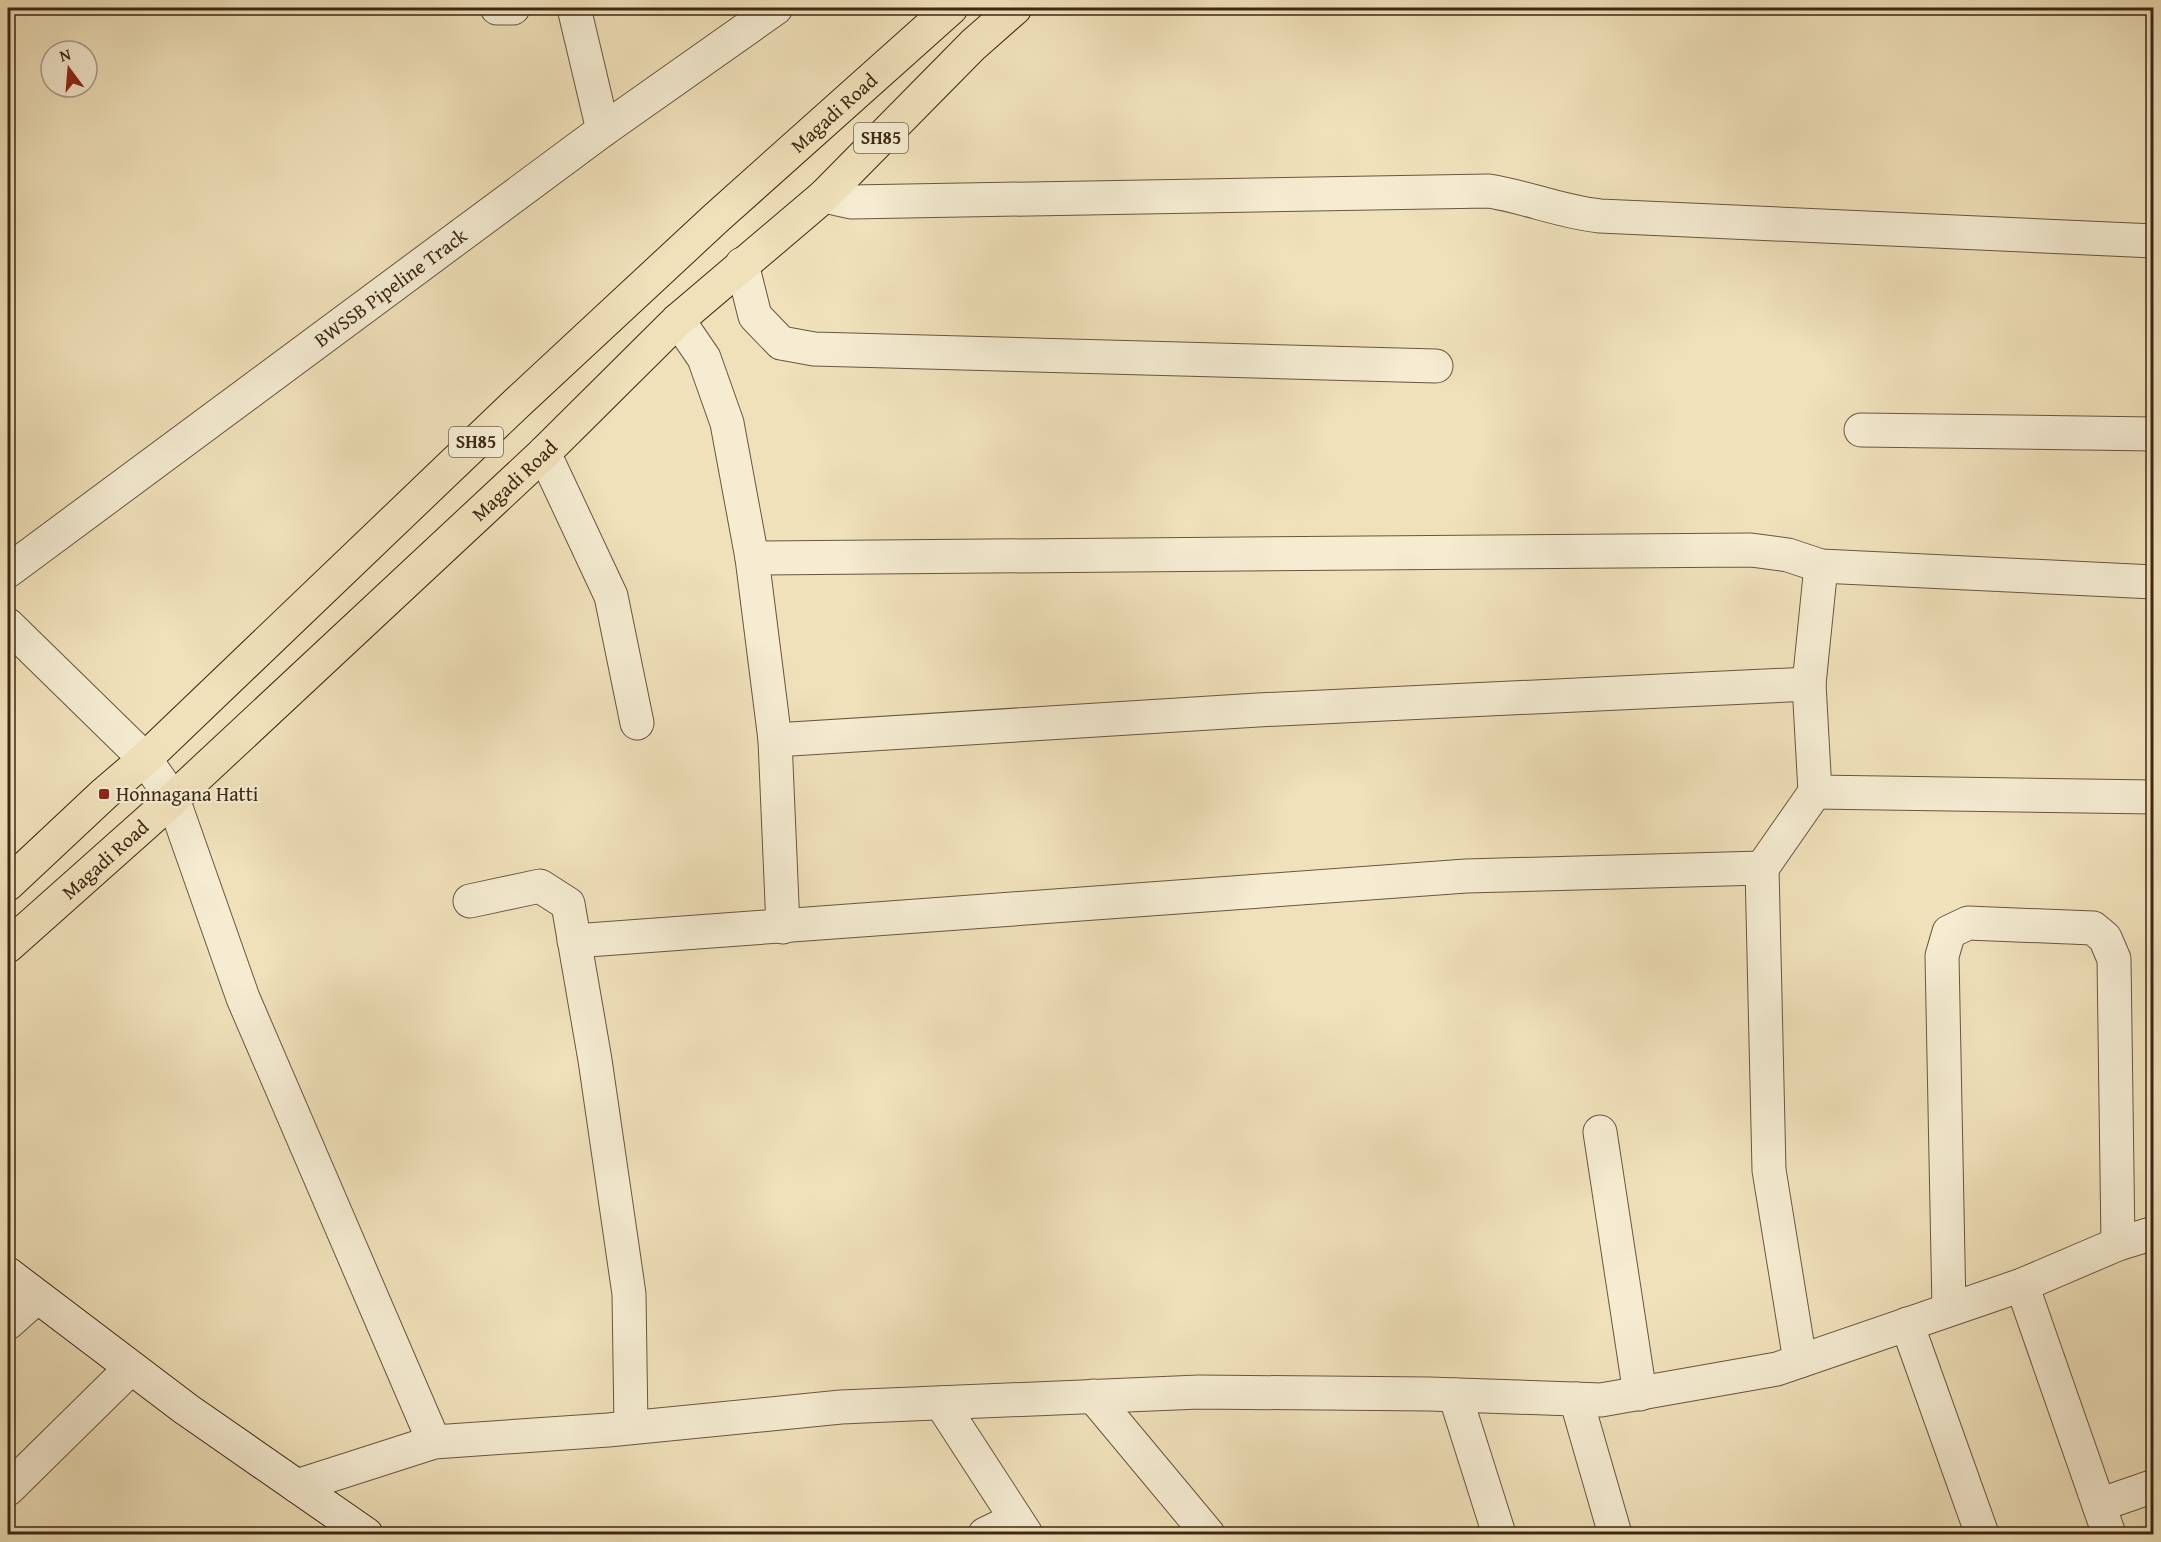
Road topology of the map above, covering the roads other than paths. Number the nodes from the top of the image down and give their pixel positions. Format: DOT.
graph roads {
  1 [pos="497,8"];
  2 [pos="513,8"];
  3 [pos="574,8"];
  4 [pos="776,8"];
  5 [pos="1015,8"];
  6 [pos="945,10"];
  7 [pos="603,130"];
  8 [pos="824,196"];
  9 [pos="2154,241"];
  10 [pos="742,264"];
  11 [pos="678,320"];
  12 [pos="1436,366"];
  13 [pos="1861,430"];
  14 [pos="2154,434"];
  15 [pos="544,453"];
  16 [pos="752,558"];
  17 [pos="1821,566"];
  18 [pos="8,571"];
  19 [pos="2154,582"];
  20 [pos="8,625"];
  21 [pos="1809,684"];
  22 [pos="636,723"];
  23 [pos="775,740"];
  24 [pos="145,759"];
  25 [pos="1815,792"];
  26 [pos="2154,797"];
  27 [pos="173,799"];
  28 [pos="1762,868"];
  29 [pos="8,884"];
  30 [pos="470,901"];
  31 [pos="783,927"];
  32 [pos="574,941"];
  33 [pos="8,946"];
  34 [pos="1600,1132"];
  35 [pos="2154,1233"];
  36 [pos="2118,1244"];
  37 [pos="8,1274"];
  38 [pos="2022,1285"];
  39 [pos="37,1298"];
  40 [pos="1949,1309"];
  41 [pos="8,1323"];
  42 [pos="1906,1324"];
  43 [pos="1800,1361"];
  44 [pos="131,1368"];
  45 [pos="1640,1394"];
  46 [pos="1455,1395"];
  47 [pos="1094,1396"];
  48 [pos="1576,1399"];
  49 [pos="941,1403"];
  50 [pos="631,1427"];
  51 [pos="434,1442"];
  52 [pos="297,1486"];
  53 [pos="2154,1486"];
  54 [pos="8,1489"];
  55 [pos="2104,1520"];
  56 [pos="1021,1527"];
  57 [pos="366,1534"];
  58 [pos="985,1534"];
  59 [pos="1208,1534"];
  60 [pos="1499,1534"];
  61 [pos="1616,1534"];
  62 [pos="1982,1534"];
  1 -- 2 [label="street"];
  3 -- 7 [label="street"];
  4 -- 7 [label="street, BWSSB Pipeline Track"];
  5 -- 8 [label="main road, Magadi Road / SH85"];
  6 -- 24 [label="main road, Magadi Road / SH85"];
  7 -- 18 [label="street, BWSSB Pipeline Track"];
  8 -- 9 [label="street"];
  8 -- 10 [label="main road, Magadi Road / SH85"];
  10 -- 11 [label="main road, Magadi Road / SH85"];
  10 -- 12 [label="street"];
  11 -- 15 [label="main road, Magadi Road / SH85"];
  11 -- 16 [label="street"];
  13 -- 14 [label="street"];
  15 -- 22 [label="street"];
  15 -- 27 [label="main road, Magadi Road / SH85"];
  16 -- 17 [label="street"];
  16 -- 23 [label="street"];
  17 -- 19 [label="street"];
  17 -- 21 [label="street"];
  20 -- 24 [label="street"];
  21 -- 23 [label="street"];
  21 -- 25 [label="street"];
  23 -- 31 [label="street"];
  24 -- 27 [label="street"];
  24 -- 29 [label="main road, Magadi Road / SH85"];
  25 -- 26 [label="street"];
  25 -- 28 [label="street"];
  27 -- 33 [label="main road, Magadi Road / SH85"];
  27 -- 51 [label="street"];
  28 -- 31 [label="street"];
  28 -- 43 [label="street"];
  30 -- 32 [label="street"];
  31 -- 32 [label="street"];
  32 -- 50 [label="street"];
  34 -- 45 [label="street"];
  35 -- 36 [label="street"];
  36 -- 38 [label="street"];
  36 -- 40 [label="street"];
  37 -- 39 [label="street"];
  38 -- 40 [label="street"];
  38 -- 55 [label="street"];
  39 -- 41 [label="street"];
  39 -- 44 [label="street"];
  40 -- 42 [label="street"];
  42 -- 43 [label="street"];
  42 -- 62 [label="street"];
  43 -- 45 [label="street"];
  44 -- 52 [label="street"];
  44 -- 54 [label="street"];
  45 -- 48 [label="street"];
  46 -- 47 [label="street"];
  46 -- 48 [label="street"];
  46 -- 60 [label="street"];
  47 -- 49 [label="street"];
  47 -- 59 [label="street"];
  48 -- 61 [label="street"];
  49 -- 50 [label="street"];
  49 -- 56 [label="street"];
  50 -- 51 [label="street"];
  51 -- 52 [label="street"];
  52 -- 57 [label="street"];
  53 -- 55 [label="street"];
  56 -- 58 [label="street"];
}
